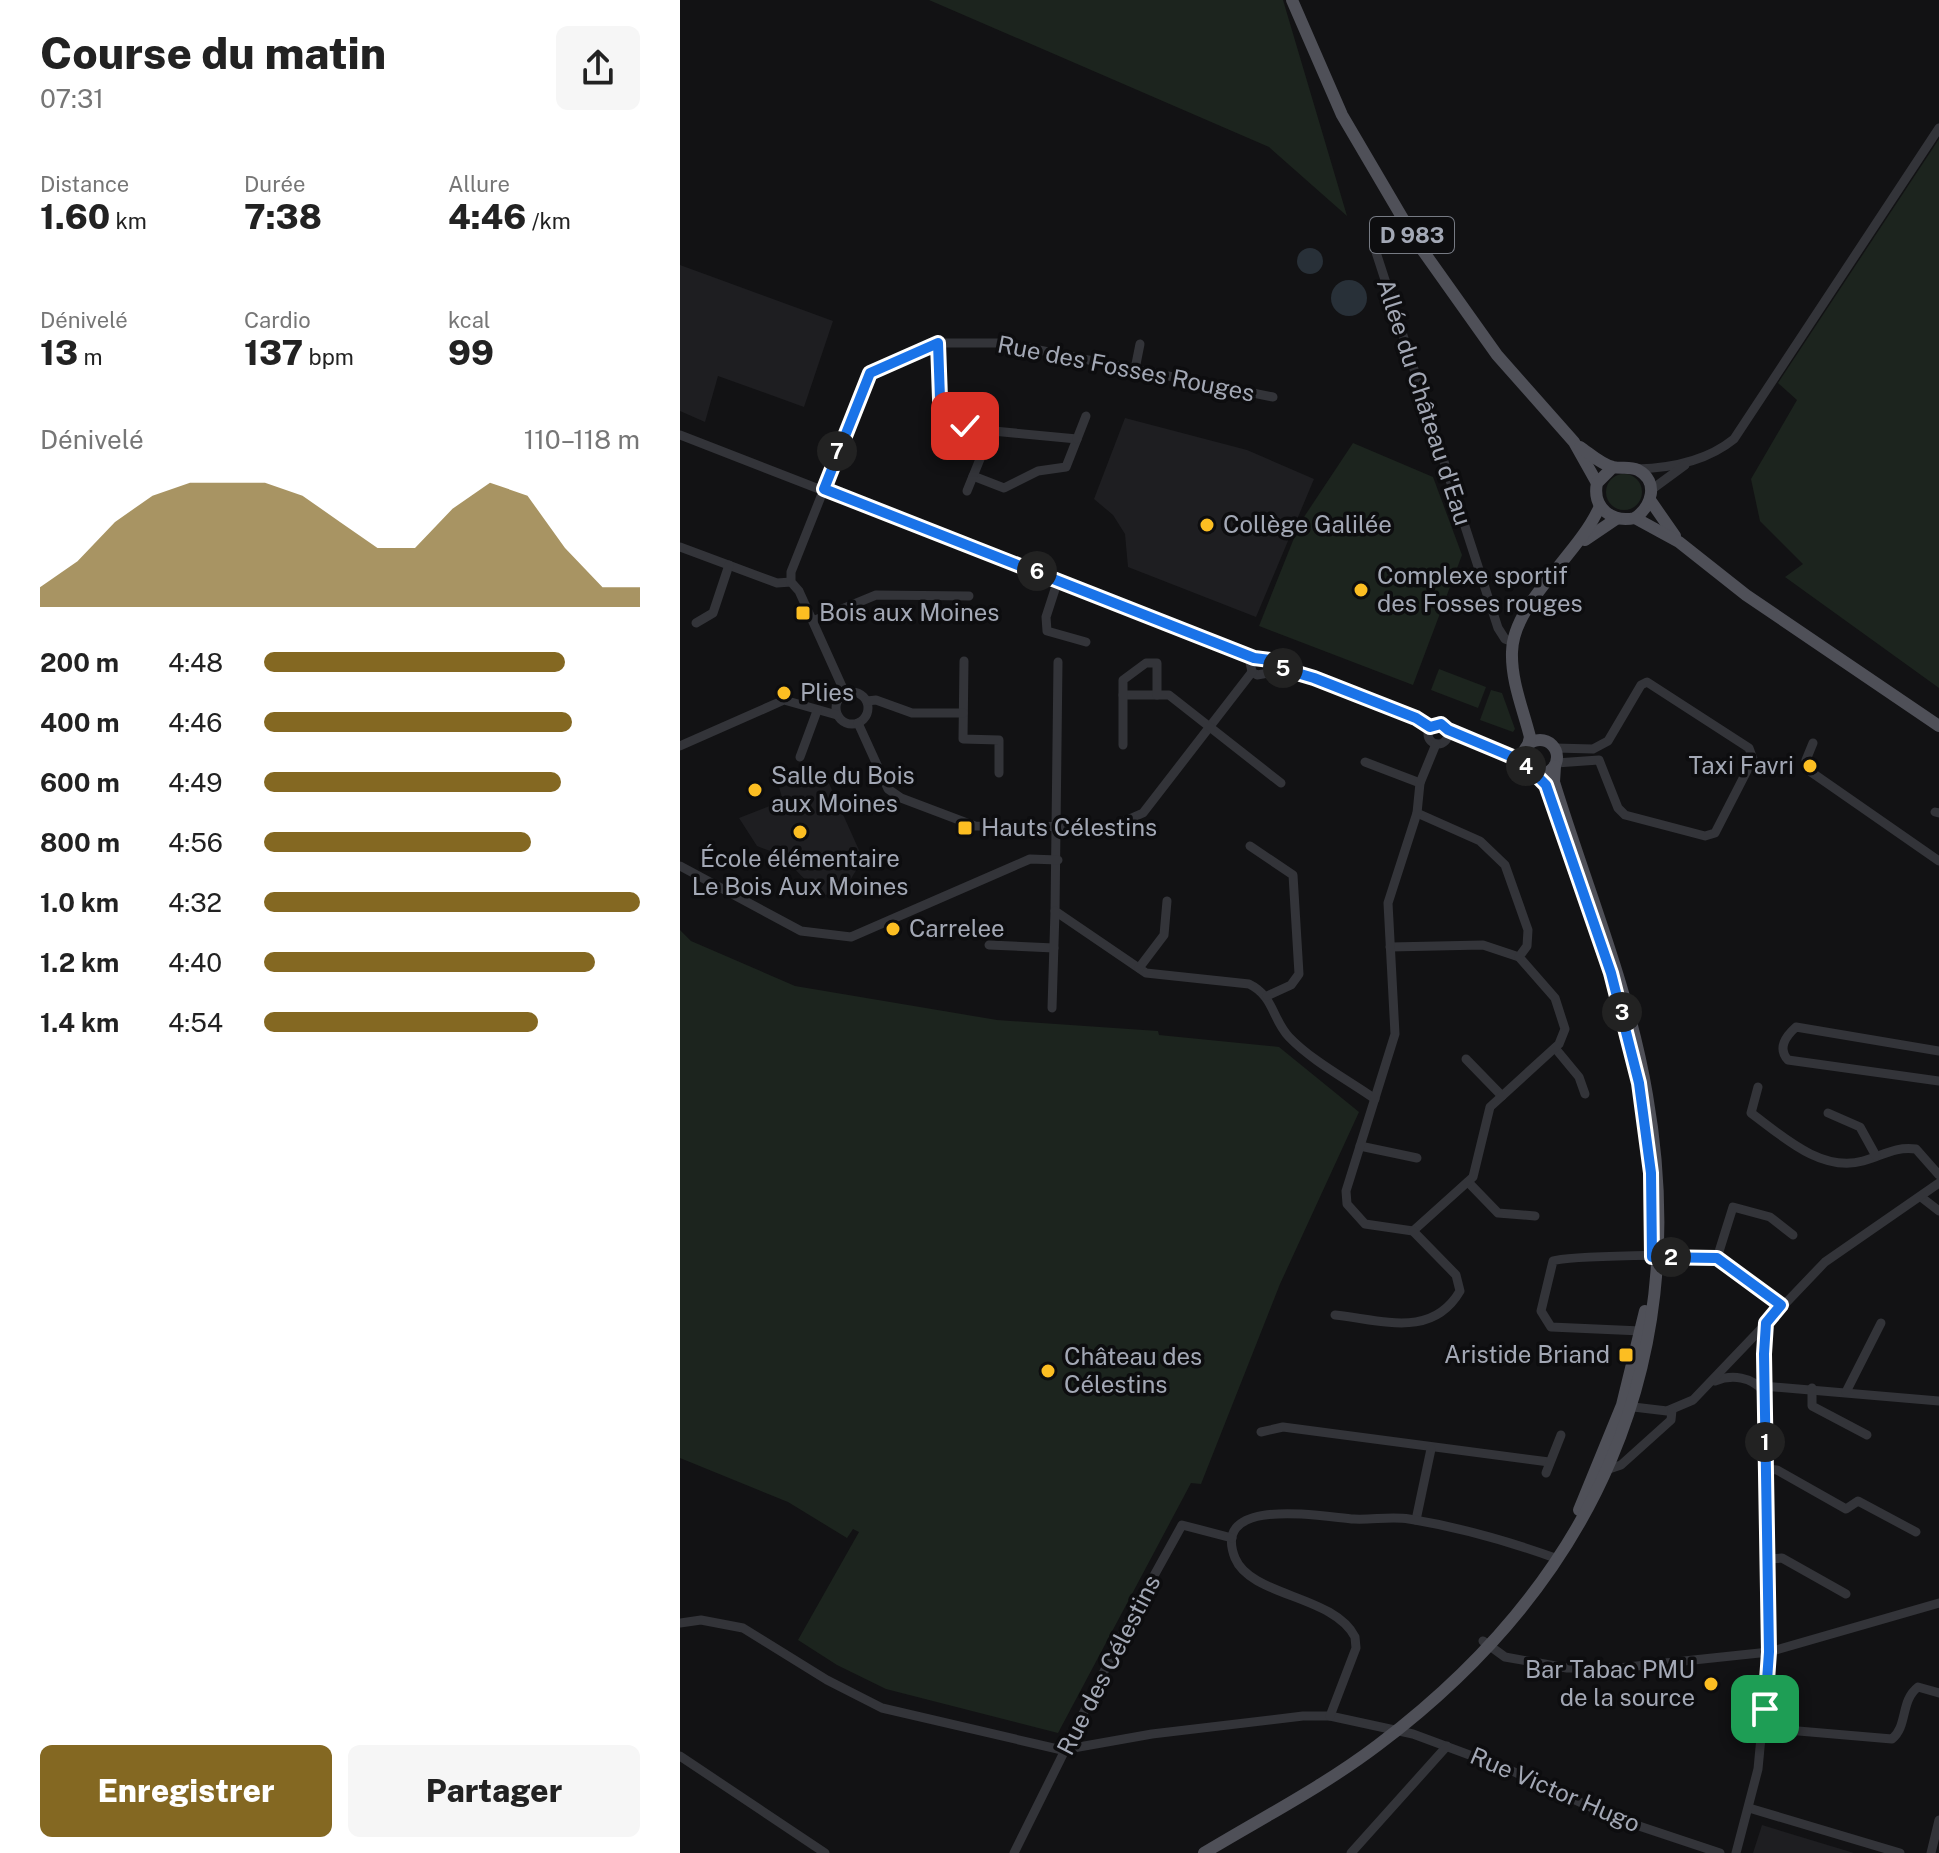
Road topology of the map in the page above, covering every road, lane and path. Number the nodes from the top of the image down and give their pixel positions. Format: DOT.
graph roads {
  1 [pos="1292,0"];
  2 [pos="1939,128"];
  3 [pos="1374,246"];
  4 [pos="938,343"];
  5 [pos="1140,344"];
  6 [pos="1135,369"];
  7 [pos="1273,397"];
  8 [pos="1086,416"];
  9 [pos="941,426"];
  10 [pos="991,432"];
  11 [pos="680,433"];
  12 [pos="1077,439"];
  13 [pos="1574,442"];
  14 [pos="940,443"];
  15 [pos="1691,461"];
  16 [pos="1613,467"];
  17 [pos="1637,469"];
  18 [pos="973,476"];
  19 [pos="1597,483"];
  20 [pos="824,489"];
  21 [pos="967,491"];
  22 [pos="1651,495"];
  23 [pos="1600,506"];
  24 [pos="1635,518"];
  25 [pos="1616,519"];
  26 [pos="1679,542"];
  27 [pos="1580,544"];
  28 [pos="680,547"];
  29 [pos="729,565"];
  30 [pos="1058,580"];
  31 [pos="791,582"];
  32 [pos="969,596"];
  33 [pos="813,621"];
  34 [pos="696,623"];
  35 [pos="1086,642"];
  36 [pos="1513,642"];
  37 [pos="1254,658"];
  38 [pos="964,661"];
  39 [pos="1058,662"];
  40 [pos="1277,667"];
  41 [pos="1513,669"];
  42 [pos="1252,672"];
  43 [pos="845,693"];
  44 [pos="1123,695"];
  45 [pos="1157,695"];
  46 [pos="867,701"];
  47 [pos="817,711"];
  48 [pos="963,713"];
  49 [pos="837,715"];
  50 [pos="858,723"];
  51 [pos="1208,726"];
  52 [pos="1939,726"];
  53 [pos="1430,727"];
  54 [pos="1448,730"];
  55 [pos="1813,743"];
  56 [pos="1436,744"];
  57 [pos="1123,745"];
  58 [pos="1550,745"];
  59 [pos="680,746"];
  60 [pos="1527,748"];
  61 [pos="1505,752"];
  62 [pos="800,757"];
  63 [pos="1365,762"];
  64 [pos="1555,764"];
  65 [pos="1530,768"];
  66 [pos="999,773"];
  67 [pos="1281,783"];
  68 [pos="1420,783"];
  69 [pos="1417,813"];
  70 [pos="1057,827"];
  71 [pos="1250,846"];
  72 [pos="1058,860"];
  73 [pos="1939,861"];
  74 [pos="680,866"];
  75 [pos="1167,901"];
  76 [pos="1055,911"];
  77 [pos="989,945"];
  78 [pos="1390,947"];
  79 [pos="1054,948"];
  80 [pos="1519,957"];
  81 [pos="1139,968"];
  82 [pos="1267,996"];
  83 [pos="1052,1008"];
  84 [pos="1555,1048"];
  85 [pos="1939,1051"];
  86 [pos="1466,1059"];
  87 [pos="1939,1081"];
  88 [pos="1758,1087"];
  89 [pos="1585,1094"];
  90 [pos="1502,1096"];
  91 [pos="1375,1099"];
  92 [pos="1828,1113"];
  93 [pos="1360,1146"];
  94 [pos="1876,1156"];
  95 [pos="1417,1158"];
  96 [pos="1939,1175"];
  97 [pos="1468,1182"];
  98 [pos="1939,1183"];
  99 [pos="1921,1197"];
  100 [pos="1939,1211"];
  101 [pos="1535,1216"];
  102 [pos="1413,1231"];
  103 [pos="1793,1235"];
  104 [pos="1655,1257"];
  105 [pos="1717,1258"];
  106 [pos="1781,1305"];
  107 [pos="1335,1315"];
  108 [pos="1768,1321"];
  109 [pos="1881,1323"];
  110 [pos="1641,1331"];
  111 [pos="1740,1352"];
  112 [pos="1764,1354"];
  113 [pos="1764,1372"];
  114 [pos="1748,1380"];
  115 [pos="1712,1382"];
  116 [pos="1812,1388"];
  117 [pos="1763,1389"];
  118 [pos="1846,1392"];
  119 [pos="1939,1401"];
  120 [pos="1627,1406"];
  121 [pos="1672,1410"];
  122 [pos="1261,1432"];
  123 [pos="1561,1435"];
  124 [pos="1867,1435"];
  125 [pos="1431,1449"];
  126 [pos="1549,1462"];
  127 [pos="1615,1467"];
  128 [pos="1766,1469"];
  129 [pos="1546,1473"];
  130 [pos="1416,1520"];
  131 [pos="1916,1532"];
  132 [pos="1232,1538"];
  133 [pos="1555,1558"];
  134 [pos="1768,1559"];
  135 [pos="1846,1594"];
  136 [pos="1939,1603"];
  137 [pos="680,1623"];
  138 [pos="1485,1643"];
  139 [pos="1769,1652"];
  140 [pos="1939,1693"];
  141 [pos="1330,1716"];
  142 [pos="1763,1728"];
  143 [pos="1393,1730"];
  144 [pos="1447,1746"];
  145 [pos="1066,1749"];
  146 [pos="680,1756"];
  147 [pos="1749,1808"];
  148 [pos="1939,1820"];
  149 [pos="825,1853"];
  150 [pos="1014,1853"];
  151 [pos="1195,1853"];
  152 [pos="1204,1853"];
  153 [pos="1351,1853"];
  154 [pos="1720,1853"];
  155 [pos="1736,1853"];
  156 [pos="1900,1853"];
  157 [pos="1931,1853"];
  1 -- 13 [label="main road, D 983"];
  2 -- 15 [label="street"];
  3 -- 36 [label="street, Allée du Château d'Eau"];
  4 -- 6 [label="street, Rue des Fosses Rouges"];
  4 -- 9 [label="street"];
  4 -- 20 [label="street, Rue des Fosses Rouges"];
  5 -- 6 [label="street"];
  6 -- 7 [label="street, Rue des Fosses Rouges"];
  8 -- 12 [label="street"];
  9 -- 10 [label="street"];
  9 -- 14 [label="street"];
  10 -- 12 [label="street"];
  10 -- 18 [label="street"];
  11 -- 20 [label="street"];
  12 -- 18 [label="street"];
  13 -- 16 [label="main road, D 983"];
  13 -- 19 [label="main road, D 983"];
  15 -- 17 [label="street"];
  15 -- 22 [label="street"];
  16 -- 17 [label="main road"];
  16 -- 19 [label="main road"];
  17 -- 22 [label="main road"];
  18 -- 21 [label="street"];
  19 -- 23 [label="main road"];
  20 -- 30 [label="street"];
  20 -- 31 [label="street, Rue des Fosses Rouges"];
  22 -- 24 [label="main road"];
  22 -- 26 [label="main road"];
  23 -- 25 [label="main road"];
  23 -- 27 [label="main road"];
  24 -- 25 [label="main road"];
  24 -- 26 [label="main road"];
  25 -- 27 [label="main road"];
  26 -- 52 [label="main road"];
  27 -- 36 [label="main road"];
  28 -- 29 [label="street"];
  29 -- 31 [label="street"];
  29 -- 34 [label="street"];
  30 -- 35 [label="street"];
  30 -- 37 [label="street"];
  31 -- 33 [label="street"];
  32 -- 33 [label="street"];
  33 -- 43 [label="street"];
  36 -- 41 [label="main road"];
  37 -- 40 [label="street"];
  37 -- 42 [label="street"];
  38 -- 48 [label="street"];
  39 -- 70 [label="street"];
  40 -- 42 [label="street"];
  40 -- 53 [label="street"];
  41 -- 58 [label="main road"];
  41 -- 60 [label="main road"];
  42 -- 51 [label="street"];
  43 -- 46 [label="street"];
  43 -- 49 [label="street"];
  44 -- 45 [label="street"];
  44 -- 45 [label="street"];
  44 -- 57 [label="street"];
  45 -- 51 [label="street"];
  46 -- 48 [label="street"];
  46 -- 50 [label="street"];
  47 -- 49 [label="street"];
  47 -- 59 [label="street"];
  47 -- 62 [label="street"];
  48 -- 66 [label="street"];
  49 -- 50 [label="street"];
  50 -- 70 [label="street"];
  51 -- 67 [label="street"];
  51 -- 70 [label="street"];
  53 -- 54 [label="street"];
  53 -- 56 [label="street"];
  54 -- 56 [label="street"];
  54 -- 61 [label="street"];
  55 -- 73 [label="street"];
  56 -- 68 [label="street"];
  58 -- 60 [label="main road"];
  58 -- 64 [label="main road"];
  58 -- 64 [label="street"];
  60 -- 61 [label="street"];
  60 -- 65 [label="main road"];
  61 -- 65 [label="street"];
  63 -- 68 [label="street"];
  64 -- 65 [label="main road"];
  64 -- 104 [label="main road"];
  65 -- 104 [label="main road"];
  68 -- 69 [label="street"];
  69 -- 78 [label="street"];
  69 -- 80 [label="street"];
  70 -- 72 [label="street"];
  71 -- 82 [label="street"];
  72 -- 74 [label="street"];
  72 -- 76 [label="street"];
  75 -- 81 [label="street"];
  76 -- 79 [label="street"];
  76 -- 81 [label="street"];
  77 -- 79 [label="street"];
  78 -- 80 [label="street"];
  78 -- 91 [label="street"];
  79 -- 83 [label="street"];
  80 -- 84 [label="street"];
  81 -- 82 [label="street"];
  82 -- 91 [label="street"];
  84 -- 89 [label="street"];
  84 -- 90 [label="street"];
  85 -- 87 [label="street"];
  86 -- 90 [label="street"];
  88 -- 94 [label="street"];
  90 -- 97 [label="street"];
  91 -- 93 [label="street"];
  92 -- 94 [label="street"];
  93 -- 95 [label="street"];
  93 -- 102 [label="street"];
  94 -- 96 [label="street"];
  97 -- 101 [label="street"];
  97 -- 102 [label="street"];
  98 -- 99 [label="street"];
  99 -- 100 [label="street"];
  99 -- 106 [label="street"];
  102 -- 107 [label="street"];
  103 -- 105 [label="street"];
  104 -- 105 [label="street"];
  104 -- 110 [label="main road"];
  104 -- 110 [label="street"];
  104 -- 120 [label="main road"];
  105 -- 106 [label="street"];
  106 -- 108 [label="street"];
  108 -- 111 [label="street"];
  108 -- 112 [label="street"];
  109 -- 118 [label="street"];
  110 -- 120 [label="main road"];
  111 -- 112 [label="street"];
  111 -- 114 [label="street"];
  111 -- 115 [label="street"];
  112 -- 113 [label="street"];
  113 -- 114 [label="street"];
  113 -- 117 [label="street"];
  114 -- 115 [label="street"];
  114 -- 117 [label="street"];
  115 -- 121 [label="street"];
  116 -- 117 [label="street"];
  116 -- 118 [label="street"];
  116 -- 124 [label="street"];
  117 -- 128 [label="street"];
  118 -- 119 [label="street"];
  120 -- 121 [label="street"];
  120 -- 127 [label="main road"];
  120 -- 133 [label="main road"];
  121 -- 127 [label="street"];
  122 -- 125 [label="street"];
  123 -- 126 [label="street"];
  125 -- 126 [label="street"];
  125 -- 130 [label="street"];
  126 -- 129 [label="street"];
  127 -- 133 [label="main road"];
  128 -- 131 [label="street"];
  128 -- 134 [label="street"];
  130 -- 132 [label="street"];
  130 -- 133 [label="street"];
  132 -- 141 [label="street"];
  132 -- 145 [label="street, Rue des Célestins"];
  133 -- 138 [label="main road"];
  134 -- 135 [label="street"];
  134 -- 139 [label="street"];
  136 -- 139 [label="street"];
  137 -- 145 [label="street"];
  138 -- 139 [label="street"];
  138 -- 143 [label="main road"];
  139 -- 142 [label="street"];
  140 -- 142 [label="street"];
  141 -- 143 [label="street, Rue Victor Hugo"];
  141 -- 145 [label="street, Rue Victor Hugo"];
  142 -- 147 [label="street"];
  143 -- 144 [label="street, Rue Victor Hugo"];
  143 -- 151 [label="main road"];
  143 -- 152 [label="main road"];
  144 -- 153 [label="street"];
  144 -- 154 [label="street, Rue Victor Hugo"];
  145 -- 150 [label="street, Rue des Célestins"];
  146 -- 149 [label="street"];
  147 -- 155 [label="street"];
  147 -- 156 [label="street"];
  148 -- 157 [label="street"];
}
